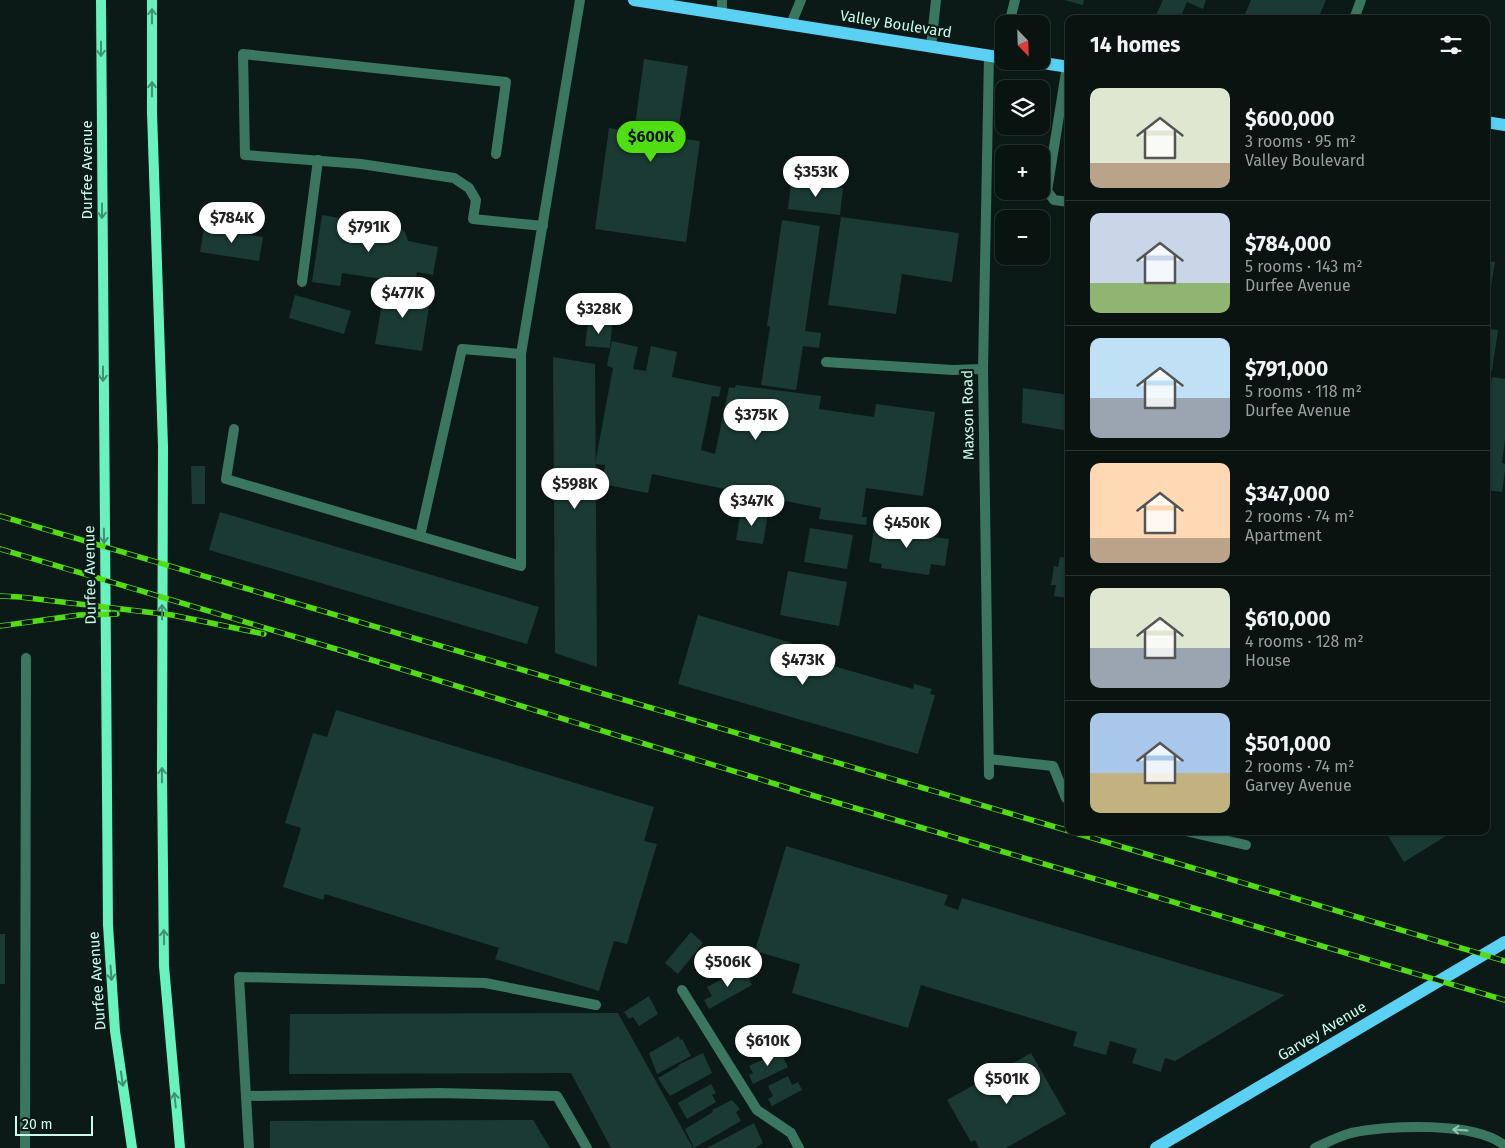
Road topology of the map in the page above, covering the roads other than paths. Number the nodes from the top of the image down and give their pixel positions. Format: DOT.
graph roads {
  1 [pos="101,0"];
  2 [pos="152,0"];
  3 [pos="580,0"];
  4 [pos="636,0"];
  5 [pos="722,0"];
  6 [pos="801,0"];
  7 [pos="936,0"];
  8 [pos="1015,0"];
  9 [pos="1361,0"];
  10 [pos="722,13"];
  11 [pos="1011,15"];
  12 [pos="1355,15"];
  13 [pos="791,24"];
  14 [pos="931,47"];
  15 [pos="995,54"];
  16 [pos="1050,64"];
  17 [pos="1065,66"];
  18 [pos="998,70"];
  19 [pos="1065,84"];
  20 [pos="1490,123"];
  21 [pos="1505,125"];
  22 [pos="496,154"];
  23 [pos="318,160"];
  24 [pos="1065,201"];
  25 [pos="543,226"];
  26 [pos="302,282"];
  27 [pos="521,354"];
  28 [pos="826,362"];
  29 [pos="982,369"];
  30 [pos="234,429"];
  31 [pos="420,536"];
  32 [pos="26,658"];
  33 [pos="988,759"];
  34 [pos="988,774"];
  35 [pos="1065,796"];
  36 [pos="1203,835"];
  37 [pos="1246,845"];
  38 [pos="1505,942"];
  39 [pos="682,990"];
  40 [pos="596,1005"];
  41 [pos="246,1096"];
  42 [pos="1505,1146"];
  43 [pos="25,1148"];
  44 [pos="132,1148"];
  45 [pos="180,1148"];
  46 [pos="249,1148"];
  47 [pos="587,1148"];
  48 [pos="799,1148"];
  49 [pos="1156,1148"];
  50 [pos="1315,1148"];
  1 -- 44 [label="main road, Durfee Avenue, one-way"];
  45 -- 2 [label="main road, one-way"];
  3 -- 25 [label="street"];
  4 -- 10 [label="main road, Valley Boulevard"];
  5 -- 10 [label="street"];
  6 -- 13 [label="street"];
  7 -- 14 [label="street"];
  8 -- 11 [label="street"];
  9 -- 12 [label="street"];
  10 -- 13 [label="main road, Valley Boulevard"];
  13 -- 14 [label="main road, Valley Boulevard"];
  14 -- 15 [label="main road, Valley Boulevard"];
  16 -- 17 [label="main road"];
  18 -- 29 [label="street, Maxson Road"];
  19 -- 24 [label="street"];
  20 -- 21 [label="main road"];
  22 -- 23 [label="street"];
  23 -- 25 [label="street"];
  23 -- 26 [label="street"];
  25 -- 27 [label="street"];
  27 -- 31 [label="street"];
  27 -- 31 [label="street"];
  28 -- 29 [label="street"];
  29 -- 33 [label="street, Maxson Road"];
  30 -- 31 [label="street"];
  32 -- 43 [label="street"];
  33 -- 34 [label="street, Maxson Road"];
  33 -- 35 [label="street"];
  36 -- 37 [label="street"];
  38 -- 49 [label="main road, Garvey Avenue"];
  39 -- 48 [label="street"];
  40 -- 41 [label="street"];
  41 -- 46 [label="street"];
  41 -- 47 [label="street"];
  42 -- 50 [label="street, one-way"];
}
